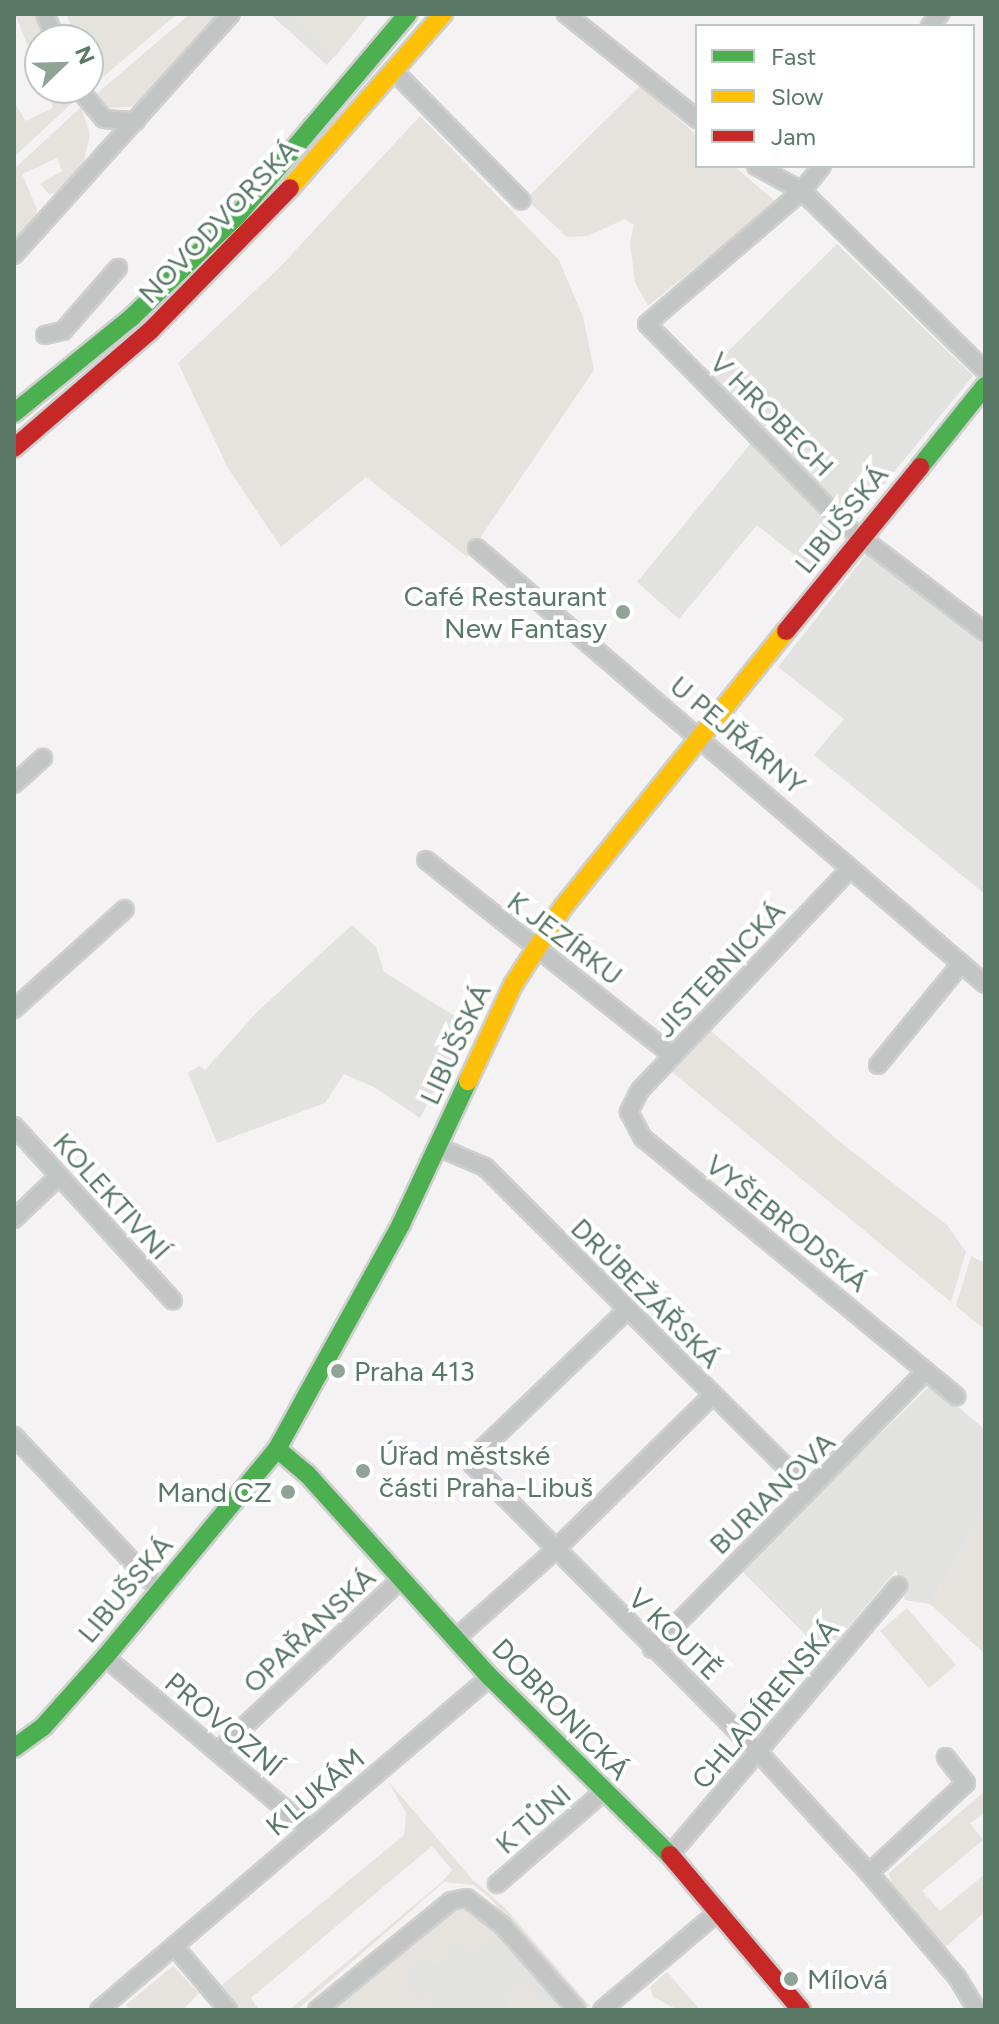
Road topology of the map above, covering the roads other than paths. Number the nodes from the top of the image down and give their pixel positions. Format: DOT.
graph roads {
  1 [pos="231,14"];
  2 [pos="408,14"];
  3 [pos="443,14"];
  4 [pos="566,14"];
  5 [pos="579,21"];
  6 [pos="395,72"];
  7 [pos="91,104"];
  8 [pos="695,117"];
  9 [pos="136,121"];
  10 [pos="760,168"];
  11 [pos="820,168"];
  12 [pos="802,191"];
  13 [pos="521,200"];
  14 [pos="14,255"];
  15 [pos="118,268"];
  16 [pos="45,335"];
  17 [pos="985,371"];
  18 [pos="985,386"];
  19 [pos="14,413"];
  20 [pos="14,448"];
  21 [pos="863,537"];
  22 [pos="477,548"];
  23 [pos="985,632"];
  24 [pos="700,737"];
  25 [pos="43,758"];
  26 [pos="14,784"];
  27 [pos="426,860"];
  28 [pos="849,870"];
  29 [pos="125,909"];
  30 [pos="535,948"];
  31 [pos="961,964"];
  32 [pos="985,984"];
  33 [pos="14,1009"];
  34 [pos="673,1056"];
  35 [pos="878,1065"];
  36 [pos="630,1105"];
  37 [pos="14,1126"];
  38 [pos="438,1147"];
  39 [pos="58,1177"];
  40 [pos="14,1219"];
  41 [pos="173,1301"];
  42 [pos="626,1311"];
  43 [pos="926,1371"];
  44 [pos="712,1396"];
  45 [pos="956,1396"];
  46 [pos="14,1436"];
  47 [pos="277,1449"];
  48 [pos="809,1490"];
  49 [pos="554,1551"];
  50 [pos="401,1579"];
  51 [pos="898,1586"];
  52 [pos="160,1591"];
  53 [pos="455,1639"];
  54 [pos="652,1649"];
  55 [pos="105,1657"];
  56 [pos="490,1677"];
  57 [pos="14,1748"];
  58 [pos="218,1751"];
  59 [pos="760,1754"];
  60 [pos="946,1757"];
  61 [pos="602,1793"];
  62 [pos="310,1830"];
  63 [pos="670,1855"];
  64 [pos="869,1873"];
  65 [pos="497,1884"];
  66 [pos="719,1911"];
  67 [pos="174,1946"];
  68 [pos="99,2010"];
  69 [pos="228,2010"];
  70 [pos="317,2010"];
  71 [pos="577,2010"];
  72 [pos="602,2010"];
  73 [pos="801,2010"];
  74 [pos="977,2010"];
  1 -- 9 [label="street"];
  2 -- 19 [label="street, NOVODVORSKÁ"];
  3 -- 6 [label="street, NOVODVORSKÁ"];
  4 -- 5 [label="street"];
  5 -- 8 [label="street"];
  6 -- 13 [label="street"];
  6 -- 20 [label="street, NOVODVORSKÁ"];
  7 -- 9 [label="street"];
  9 -- 14 [label="street"];
  10 -- 12 [label="street"];
  11 -- 12 [label="street"];
  12 -- 17 [label="street"];
  12 -- 21 [label="street, V HROBECH"];
  15 -- 16 [label="street"];
  18 -- 21 [label="street, LIBUŠSKÁ"];
  21 -- 23 [label="street, V HROBECH"];
  21 -- 24 [label="street, LIBUŠSKÁ"];
  22 -- 24 [label="street, U PEJŘÁRNY"];
  24 -- 28 [label="street, U PEJŘÁRNY"];
  24 -- 30 [label="street, LIBUŠSKÁ"];
  25 -- 26 [label="street"];
  27 -- 30 [label="street, K JEZÍRKU"];
  28 -- 31 [label="street, U PEJŘÁRNY"];
  28 -- 34 [label="street, JISTEBNICKÁ"];
  29 -- 33 [label="street"];
  30 -- 34 [label="street, K JEZÍRKU"];
  30 -- 38 [label="street, LIBUŠSKÁ"];
  31 -- 32 [label="street, U PEJŘÁRNY"];
  31 -- 35 [label="street"];
  34 -- 36 [label="street, JISTEBNICKÁ"];
  36 -- 43 [label="street, VYŠEBRODSKÁ"];
  37 -- 39 [label="street, KOLEKTIVNÍ"];
  38 -- 42 [label="street, DRŮBEŽÁŘSKÁ"];
  38 -- 47 [label="street, LIBUŠSKÁ"];
  39 -- 40 [label="street"];
  39 -- 41 [label="street, KOLEKTIVNÍ"];
  42 -- 44 [label="street, DRŮBEŽÁŘSKÁ"];
  42 -- 49 [label="street, V KOUTĚ"];
  43 -- 45 [label="street, VYŠEBRODSKÁ"];
  43 -- 48 [label="street, BURIANOVA"];
  44 -- 48 [label="street, DRŮBEŽÁŘSKÁ"];
  44 -- 49 [label="street"];
  46 -- 52 [label="street"];
  47 -- 50 [label="street, DOBRONICKÁ"];
  47 -- 52 [label="street, LIBUŠSKÁ"];
  48 -- 54 [label="street, BURIANOVA"];
  49 -- 53 [label="street"];
  49 -- 54 [label="street, V KOUTĚ"];
  50 -- 53 [label="street, DOBRONICKÁ"];
  50 -- 58 [label="street, OPAŘANSKÁ"];
  51 -- 59 [label="street, CHLADÍRENSKÁ"];
  52 -- 55 [label="street, LIBUŠSKÁ"];
  53 -- 56 [label="street, DOBRONICKÁ"];
  54 -- 59 [label="street, V KOUTĚ"];
  55 -- 57 [label="street, LIBUŠSKÁ"];
  55 -- 58 [label="street, PROVOZNÍ"];
  56 -- 61 [label="street, DOBRONICKÁ"];
  56 -- 62 [label="street, K LUKÁM"];
  58 -- 62 [label="street, PROVOZNÍ"];
  59 -- 63 [label="street, CHLADÍRENSKÁ"];
  59 -- 64 [label="street, V KOUTĚ"];
  60 -- 64 [label="street"];
  61 -- 63 [label="street, DOBRONICKÁ"];
  61 -- 65 [label="street, K TŮNI"];
  62 -- 67 [label="street, K LUKÁM"];
  63 -- 66 [label="street, DOBRONICKÁ"];
  64 -- 74 [label="street, V KOUTĚ"];
  66 -- 72 [label="street"];
  66 -- 73 [label="street, DOBRONICKÁ"];
  67 -- 68 [label="street, K LUKÁM"];
  67 -- 69 [label="street"];
  70 -- 71 [label="street"];
}
